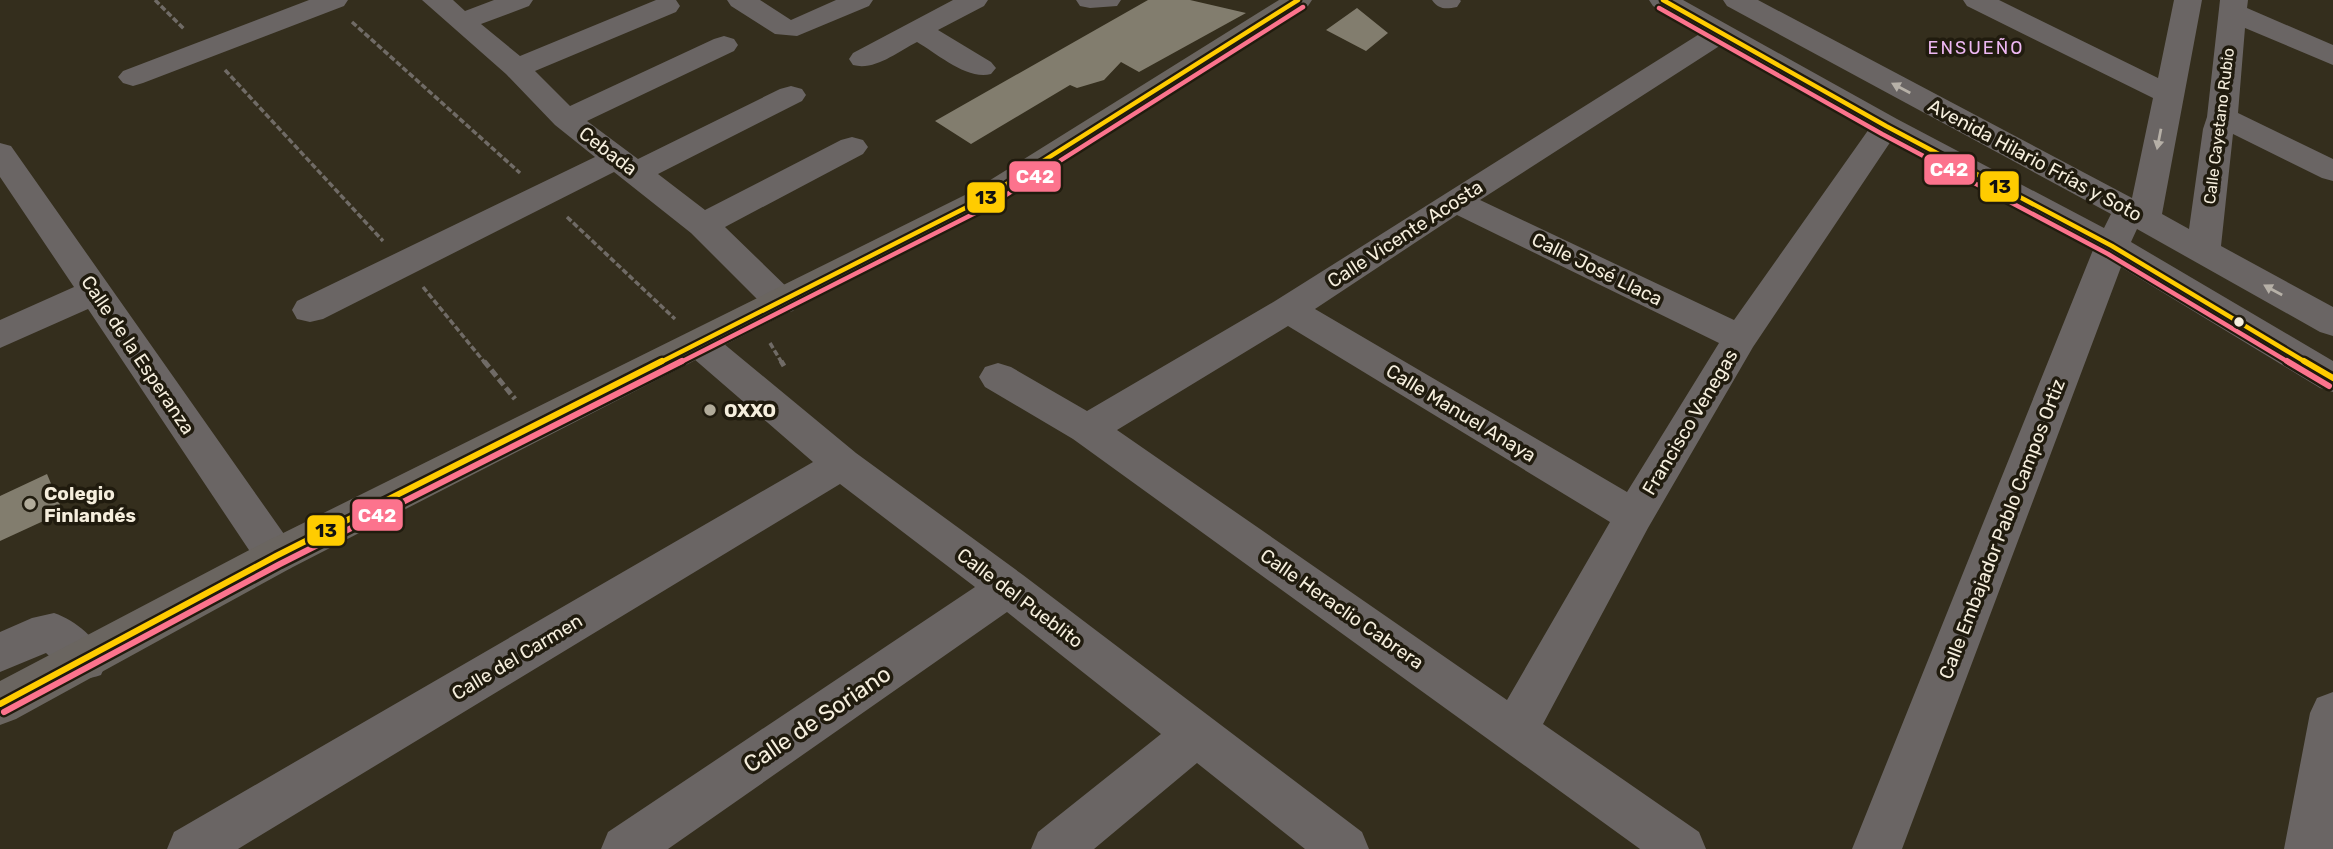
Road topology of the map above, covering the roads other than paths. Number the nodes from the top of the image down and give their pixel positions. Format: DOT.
graph roads {
  1 [pos="436,0"];
  2 [pos="519,0"];
  3 [pos="741,0"];
  4 [pos="859,0"];
  5 [pos="974,0"];
  6 [pos="1090,0"];
  7 [pos="1107,0"];
  8 [pos="1298,0"];
  9 [pos="1663,0"];
  10 [pos="1977,0"];
  11 [pos="2188,0"];
  12 [pos="332,1"];
  13 [pos="1753,3"];
  14 [pos="666,6"];
  15 [pos="2233,6"];
  16 [pos="461,22"];
  17 [pos="916,30"];
  18 [pos="1720,33"];
  19 [pos="724,45"];
  20 [pos="2333,56"];
  21 [pos="863,59"];
  22 [pos="516,68"];
  23 [pos="981,68"];
  24 [pos="134,77"];
  25 [pos="2168,94"];
  26 [pos="791,95"];
  27 [pos="2222,117"];
  28 [pos="566,119"];
  29 [pos="1886,127"];
  30 [pos="852,147"];
  31 [pos="0,153"];
  32 [pos="627,165"];
  33 [pos="2333,171"];
  34 [pos="12,191"];
  35 [pos="1455,201"];
  36 [pos="2137,215"];
  37 [pos="703,225"];
  38 [pos="2112,246"];
  39 [pos="2203,252"];
  40 [pos="94,292"];
  41 [pos="781,302"];
  42 [pos="310,310"];
  43 [pos="1288,310"];
  44 [pos="2333,323"];
  45 [pos="0,335"];
  46 [pos="1740,338"];
  47 [pos="699,343"];
  48 [pos="998,377"];
  49 [pos="2333,378"];
  50 [pos="1087,429"];
  51 [pos="842,464"];
  52 [pos="1634,516"];
  53 [pos="276,556"];
  54 [pos="1008,588"];
  55 [pos="0,653"];
  56 [pos="85,661"];
  57 [pos="0,704"];
  58 [pos="2333,713"];
  59 [pos="1515,730"];
  60 [pos="1197,734"];
  61 [pos="2318,845"];
  62 [pos="192,849"];
  63 [pos="626,849"];
  64 [pos="1056,849"];
  65 [pos="1344,849"];
  66 [pos="1681,849"];
  67 [pos="1877,849"];
  1 -- 16 [label="street, Cebada"];
  2 -- 16 [label="street"];
  3 -- 4 [label="street"];
  5 -- 17 [label="street"];
  6 -- 7 [label="street"];
  8 -- 41 [label="main road"];
  9 -- 18 [label="street, Avenida Hilario Frías y Soto"];
  10 -- 25 [label="street"];
  11 -- 25 [label="street"];
  12 -- 24 [label="street"];
  36 -- 13 [label="street, Avenida Hilario Frías y Soto, one-way"];
  14 -- 22 [label="street"];
  15 -- 20 [label="street"];
  15 -- 27 [label="street, Calle Cayetano Rubio"];
  16 -- 22 [label="street, Cebada"];
  17 -- 21 [label="street"];
  17 -- 23 [label="street"];
  18 -- 29 [label="street, Avenida Hilario Frías y Soto"];
  18 -- 35 [label="street, Calle Vicente Acosta"];
  19 -- 28 [label="street"];
  22 -- 28 [label="street, Cebada"];
  25 -- 36 [label="street, one-way"];
  26 -- 32 [label="street"];
  27 -- 33 [label="street"];
  27 -- 39 [label="street, Calle Cayetano Rubio"];
  28 -- 32 [label="street, Cebada"];
  29 -- 38 [label="street, Avenida Hilario Frías y Soto"];
  29 -- 46 [label="street, Francisco Venegas"];
  30 -- 37 [label="street"];
  31 -- 34 [label="street, Calle de la Esperanza"];
  32 -- 37 [label="street, Cebada"];
  32 -- 42 [label="street"];
  34 -- 40 [label="street, Calle de la Esperanza"];
  35 -- 43 [label="street, Calle Vicente Acosta"];
  35 -- 46 [label="street, Calle José Llaca"];
  36 -- 38 [label="street, Calle Embajador Pablo Campos Ortiz"];
  36 -- 39 [label="street, Avenida Hilario Frías y Soto"];
  37 -- 41 [label="street, Cebada"];
  38 -- 49 [label="street, Avenida Hilario Frías y Soto"];
  38 -- 67 [label="street, Calle Embajador Pablo Campos Ortiz"];
  44 -- 39 [label="street, Avenida Hilario Frías y Soto, one-way"];
  40 -- 45 [label="street"];
  40 -- 53 [label="street, Calle de la Esperanza"];
  41 -- 47 [label="main road"];
  43 -- 50 [label="street, Calle Vicente Acosta"];
  43 -- 52 [label="street, Calle Manuel Anaya"];
  46 -- 52 [label="street, Francisco Venegas"];
  47 -- 51 [label="street, Calle del Pueblito"];
  47 -- 53 [label="main road"];
  48 -- 50 [label="street, Calle Heraclio Cabrera"];
  50 -- 59 [label="street, Calle Heraclio Cabrera"];
  51 -- 54 [label="street, Calle del Pueblito"];
  51 -- 62 [label="street, Calle del Carmen"];
  52 -- 59 [label="street, Francisco Venegas"];
  53 -- 56 [label="main road"];
  54 -- 60 [label="street, Calle del Pueblito"];
  54 -- 63 [label="street, Calle de Soriano"];
  55 -- 56 [label="street"];
  56 -- 57 [label="main road"];
  58 -- 61 [label="street"];
  59 -- 66 [label="street, Calle Heraclio Cabrera"];
  60 -- 64 [label="street"];
  60 -- 65 [label="street, Calle del Pueblito"];
}
